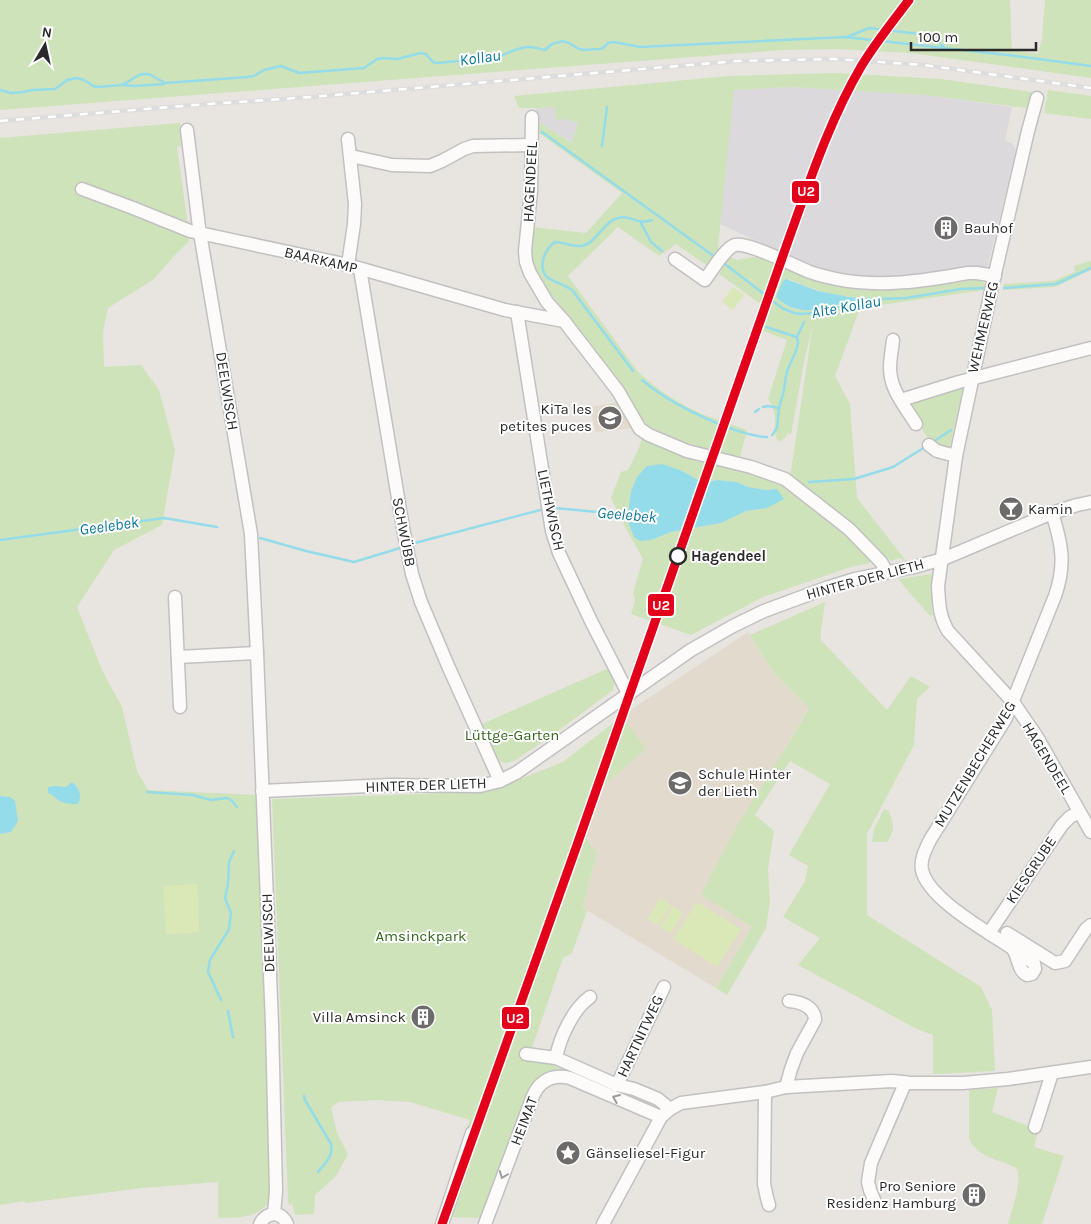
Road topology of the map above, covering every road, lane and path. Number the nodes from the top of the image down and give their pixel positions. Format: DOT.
graph roads {
  1 [pos="1037,98"];
  2 [pos="532,117"];
  3 [pos="187,130"];
  4 [pos="348,139"];
  5 [pos="532,145"];
  6 [pos="351,156"];
  7 [pos="82,189"];
  8 [pos="200,234"];
  9 [pos="676,259"];
  10 [pos="354,267"];
  11 [pos="995,276"];
  12 [pos="517,312"];
  13 [pos="564,321"];
  14 [pos="893,340"];
  15 [pos="1091,348"];
  16 [pos="972,379"];
  17 [pos="901,400"];
  18 [pos="916,424"];
  19 [pos="929,444"];
  20 [pos="956,456"];
  21 [pos="1091,502"];
  22 [pos="1052,513"];
  23 [pos="942,559"];
  24 [pos="886,572"];
  25 [pos="175,597"];
  26 [pos="257,653"];
  27 [pos="178,657"];
  28 [pos="629,695"];
  29 [pos="1013,702"];
  30 [pos="180,707"];
  31 [pos="500,781"];
  32 [pos="262,791"];
  33 [pos="1079,812"];
  34 [pos="1091,832"];
  35 [pos="1091,925"];
  36 [pos="989,933"];
  37 [pos="1006,933"];
  38 [pos="1012,948"];
  39 [pos="664,987"];
  40 [pos="590,997"];
  41 [pos="789,1001"];
  42 [pos="526,1054"];
  43 [pos="556,1058"];
  44 [pos="1091,1067"];
  45 [pos="1052,1072"];
  46 [pos="903,1082"];
  47 [pos="617,1085"];
  48 [pos="786,1086"];
  49 [pos="765,1092"];
  50 [pos="665,1113"];
  51 [pos="1035,1127"];
  52 [pos="472,1133"];
  53 [pos="875,1202"];
  54 [pos="769,1205"];
  55 [pos="274,1214"];
  56 [pos="260,1224"];
  57 [pos="287,1224"];
  58 [pos="442,1224"];
  59 [pos="485,1224"];
  60 [pos="603,1224"];
  1 -- 11 [label="street, WEHMERWEG"];
  2 -- 5 [label="street, HAGENDEEL"];
  3 -- 8 [label="street, DEELWISCH"];
  4 -- 6 [label="street, SCHWÜBB"];
  5 -- 6 [label="street"];
  5 -- 13 [label="street, HAGENDEEL"];
  6 -- 10 [label="street, SCHWÜBB"];
  7 -- 8 [label="street, BAARKAMP"];
  8 -- 10 [label="street, BAARKAMP"];
  8 -- 26 [label="street, DEELWISCH"];
  9 -- 11 [label="street"];
  10 -- 12 [label="street, BAARKAMP"];
  10 -- 31 [label="street, SCHWÜBB"];
  11 -- 16 [label="street, WEHMERWEG"];
  12 -- 13 [label="street, BAARKAMP"];
  12 -- 28 [label="street, LIETHWISCH"];
  13 -- 24 [label="street, HAGENDEEL"];
  14 -- 17 [label="street"];
  15 -- 16 [label="street"];
  16 -- 17 [label="street"];
  16 -- 20 [label="street, WEHMERWEG"];
  17 -- 18 [label="street"];
  19 -- 20 [label="street"];
  20 -- 23 [label="street, WEHMERWEG"];
  21 -- 22 [label="street, HINTER DER LIETH"];
  22 -- 23 [label="street, HINTER DER LIETH"];
  22 -- 29 [label="street, MUTZENBECHERWEG"];
  23 -- 24 [label="street, HINTER DER LIETH"];
  23 -- 29 [label="street, HAGENDEEL"];
  24 -- 28 [label="street, HINTER DER LIETH"];
  25 -- 27 [label="street"];
  26 -- 27 [label="street"];
  26 -- 32 [label="street, DEELWISCH"];
  27 -- 30 [label="street"];
  28 -- 31 [label="street, HINTER DER LIETH"];
  29 -- 33 [label="street, HAGENDEEL"];
  29 -- 36 [label="street, MUTZENBECHERWEG"];
  31 -- 32 [label="street, HINTER DER LIETH"];
  32 -- 55 [label="street, DEELWISCH"];
  33 -- 34 [label="street, HAGENDEEL"];
  33 -- 36 [label="street, KIESGRUBE"];
  35 -- 37 [label="street"];
  36 -- 38 [label="street, MUTZENBECHERWEG"];
  39 -- 47 [label="street, HARTNITWEG"];
  40 -- 43 [label="street"];
  41 -- 48 [label="street"];
  42 -- 43 [label="street"];
  43 -- 47 [label="street"];
  44 -- 45 [label="street"];
  45 -- 46 [label="street"];
  45 -- 51 [label="street"];
  46 -- 48 [label="street"];
  46 -- 53 [label="street"];
  47 -- 50 [label="street"];
  48 -- 49 [label="street"];
  49 -- 50 [label="street"];
  49 -- 54 [label="street"];
  50 -- 59 [label="street, HEIMAT, one-way"];
  50 -- 60 [label="street"];
  52 -- 58 [label="street"];
  55 -- 56 [label="street"];
  55 -- 57 [label="street"];
}
